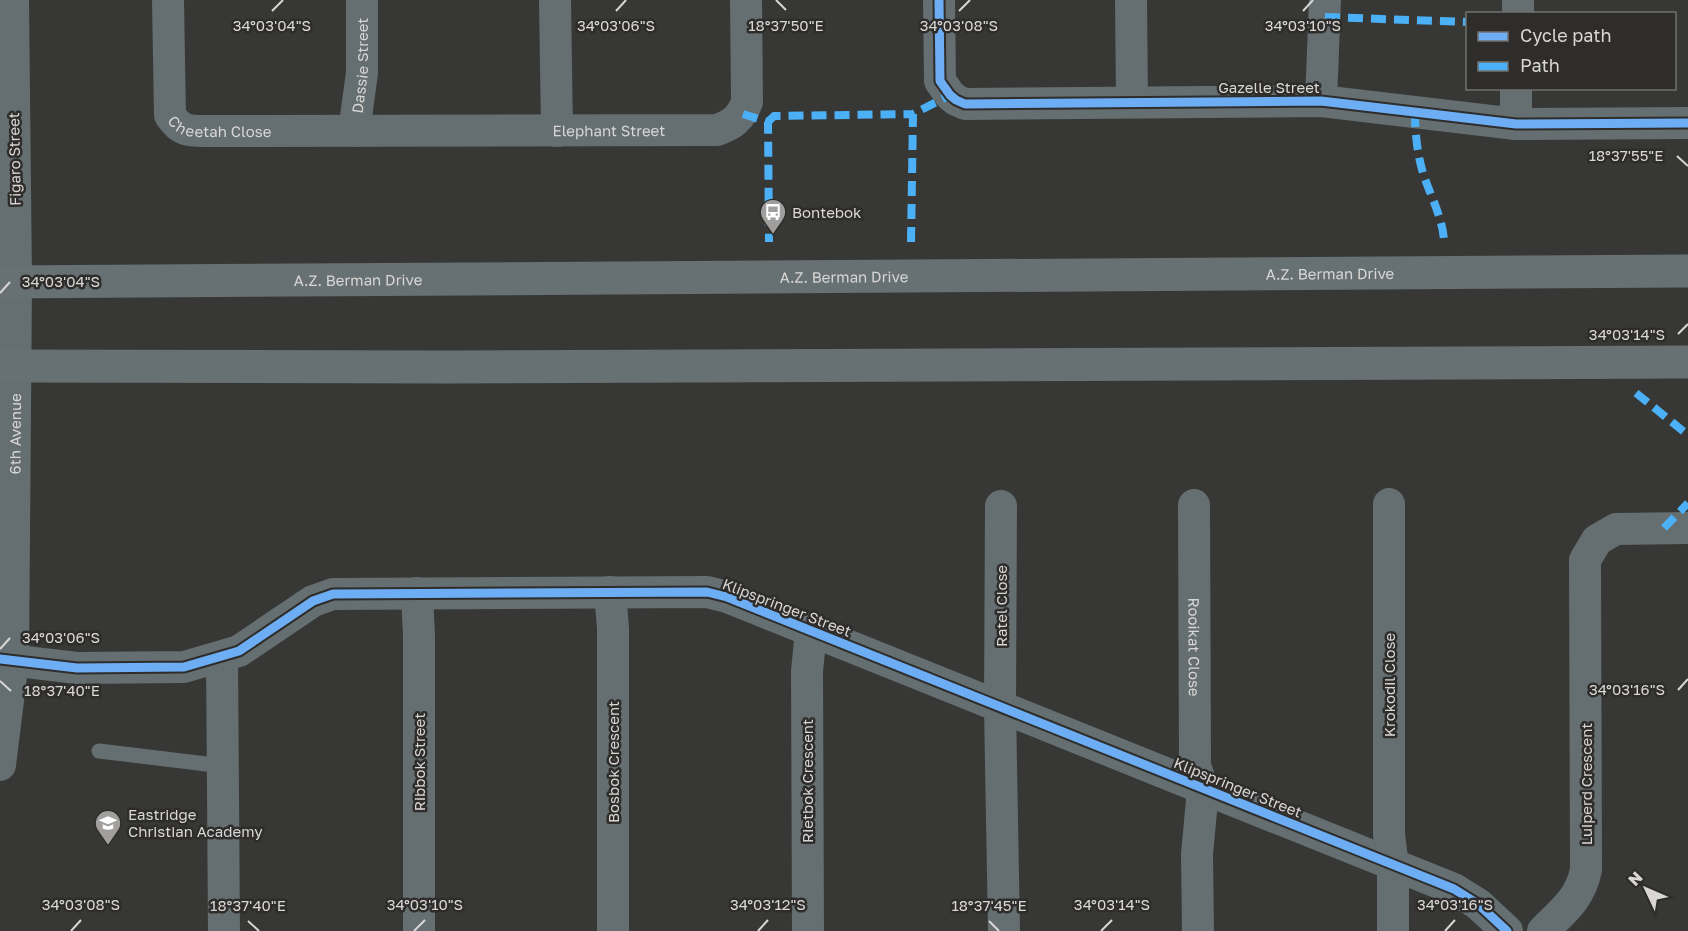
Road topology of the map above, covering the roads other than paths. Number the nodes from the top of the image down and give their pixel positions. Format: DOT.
graph roads {
  1 [pos="13,0"];
  2 [pos="168,0"];
  3 [pos="362,0"];
  4 [pos="555,0"];
  5 [pos="747,0"];
  6 [pos="939,0"];
  7 [pos="1131,0"];
  8 [pos="1325,0"];
  9 [pos="1516,90"];
  10 [pos="1321,101"];
  11 [pos="1132,102"];
  12 [pos="1688,123"];
  13 [pos="1516,124"];
  14 [pos="354,131"];
  15 [pos="557,131"];
  16 [pos="1688,271"];
  17 [pos="8,282"];
  18 [pos="1688,362"];
  19 [pos="7,366"];
  20 [pos="1389,504"];
  21 [pos="1194,505"];
  22 [pos="1001,506"];
  23 [pos="1688,528"];
  24 [pos="610,592"];
  25 [pos="417,593"];
  26 [pos="811,631"];
  27 [pos="222,657"];
  28 [pos="7,659"];
  29 [pos="1000,707"];
  30 [pos="99,751"];
  31 [pos="0,765"];
  32 [pos="224,766"];
  33 [pos="1203,790"];
  34 [pos="1393,866"];
  35 [pos="224,931"];
  36 [pos="419,931"];
  37 [pos="613,931"];
  38 [pos="808,931"];
  39 [pos="1004,931"];
  40 [pos="1198,931"];
  41 [pos="1393,931"];
  42 [pos="1507,931"];
  43 [pos="1543,931"];
  1 -- 17 [label="street, Figaro Street"];
  2 -- 14 [label="street, Cheetah Close"];
  3 -- 14 [label="street, Dassie Street"];
  4 -- 15 [label="street"];
  5 -- 15 [label="street, Elephant Street"];
  6 -- 11 [label="street, Gazelle Street"];
  7 -- 11 [label="street"];
  8 -- 10 [label="street"];
  9 -- 13 [label="street"];
  10 -- 11 [label="street, Gazelle Street"];
  10 -- 13 [label="street, Gazelle Street"];
  12 -- 13 [label="street, Gazelle Street"];
  14 -- 15 [label="street, Elephant Street"];
  16 -- 17 [label="main road, A.Z. Berman Drive"];
  17 -- 19 [label="street, 6th Avenue"];
  18 -- 19 [label="main road"];
  19 -- 28 [label="street, 6th Avenue"];
  20 -- 34 [label="street, Krokodil Close"];
  21 -- 33 [label="street, Rooikat Close"];
  22 -- 29 [label="street, Ratel Close"];
  23 -- 43 [label="street, Luiperd Crescent"];
  24 -- 25 [label="street, Klipspringer Street"];
  24 -- 26 [label="street, Klipspringer Street"];
  24 -- 37 [label="street, Bosbok Crescent"];
  25 -- 27 [label="street, Klipspringer Street"];
  25 -- 36 [label="street, Ribbok Street"];
  26 -- 29 [label="street, Klipspringer Street"];
  26 -- 38 [label="street, Rietbok Crescent"];
  27 -- 28 [label="street, Klipspringer Street"];
  27 -- 32 [label="street"];
  28 -- 31 [label="street, 6th Avenue"];
  29 -- 33 [label="street, Klipspringer Street"];
  29 -- 39 [label="street"];
  30 -- 32 [label="lane"];
  32 -- 35 [label="street"];
  33 -- 34 [label="street, Klipspringer Street"];
  33 -- 40 [label="street, Rooikat Close"];
  34 -- 41 [label="street, Krokodil Close"];
  34 -- 42 [label="street, Klipspringer Street"];
}
